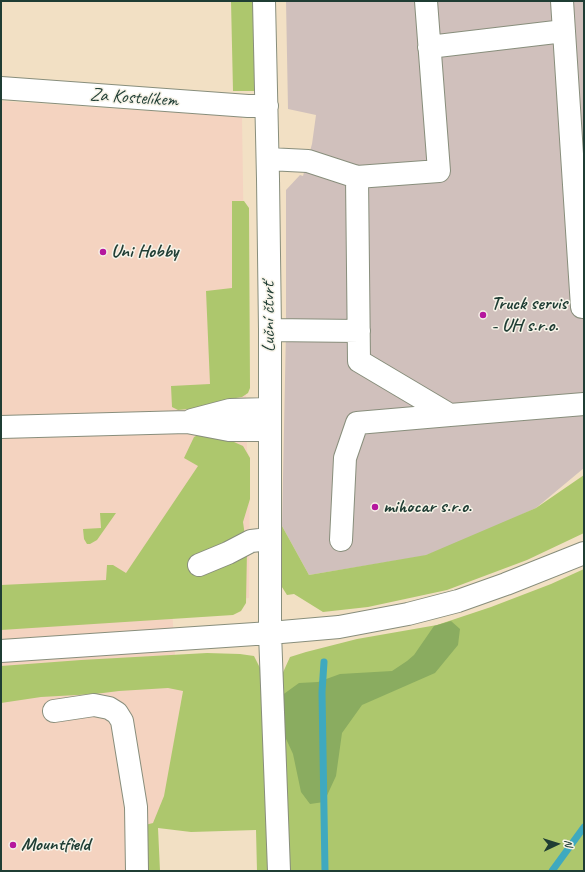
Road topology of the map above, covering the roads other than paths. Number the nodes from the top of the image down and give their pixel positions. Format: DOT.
graph roads {
  1 [pos="264,1"];
  2 [pos="426,1"];
  3 [pos="562,1"];
  4 [pos="564,31"];
  5 [pos="429,47"];
  6 [pos="1,88"];
  7 [pos="267,106"];
  8 [pos="268,159"];
  9 [pos="357,177"];
  10 [pos="584,307"];
  11 [pos="270,330"];
  12 [pos="359,331"];
  13 [pos="584,404"];
  14 [pos="450,415"];
  15 [pos="269,420"];
  16 [pos="1,427"];
  17 [pos="269,539"];
  18 [pos="341,540"];
  19 [pos="584,553"];
  20 [pos="199,564"];
  21 [pos="270,633"];
  22 [pos="1,651"];
  23 [pos="54,711"];
  24 [pos="137,871"];
  25 [pos="279,871"];
  1 -- 7 [label="street, Luční čtvrť"];
  2 -- 5 [label="street"];
  3 -- 4 [label="street"];
  4 -- 5 [label="street"];
  4 -- 10 [label="street"];
  5 -- 9 [label="street"];
  6 -- 7 [label="street, Za Kostelíkem"];
  7 -- 8 [label="street, Luční čtvrť"];
  8 -- 9 [label="street"];
  8 -- 11 [label="street, Luční čtvrť"];
  9 -- 12 [label="street"];
  11 -- 12 [label="street"];
  11 -- 15 [label="street, Luční čtvrť"];
  12 -- 14 [label="street"];
  13 -- 14 [label="street"];
  14 -- 18 [label="street"];
  15 -- 16 [label="street"];
  15 -- 17 [label="street, Luční čtvrť"];
  17 -- 20 [label="street"];
  17 -- 21 [label="street, Luční čtvrť"];
  19 -- 21 [label="street"];
  21 -- 22 [label="street"];
  21 -- 25 [label="street, Luční čtvrť"];
  23 -- 24 [label="street"];
}
